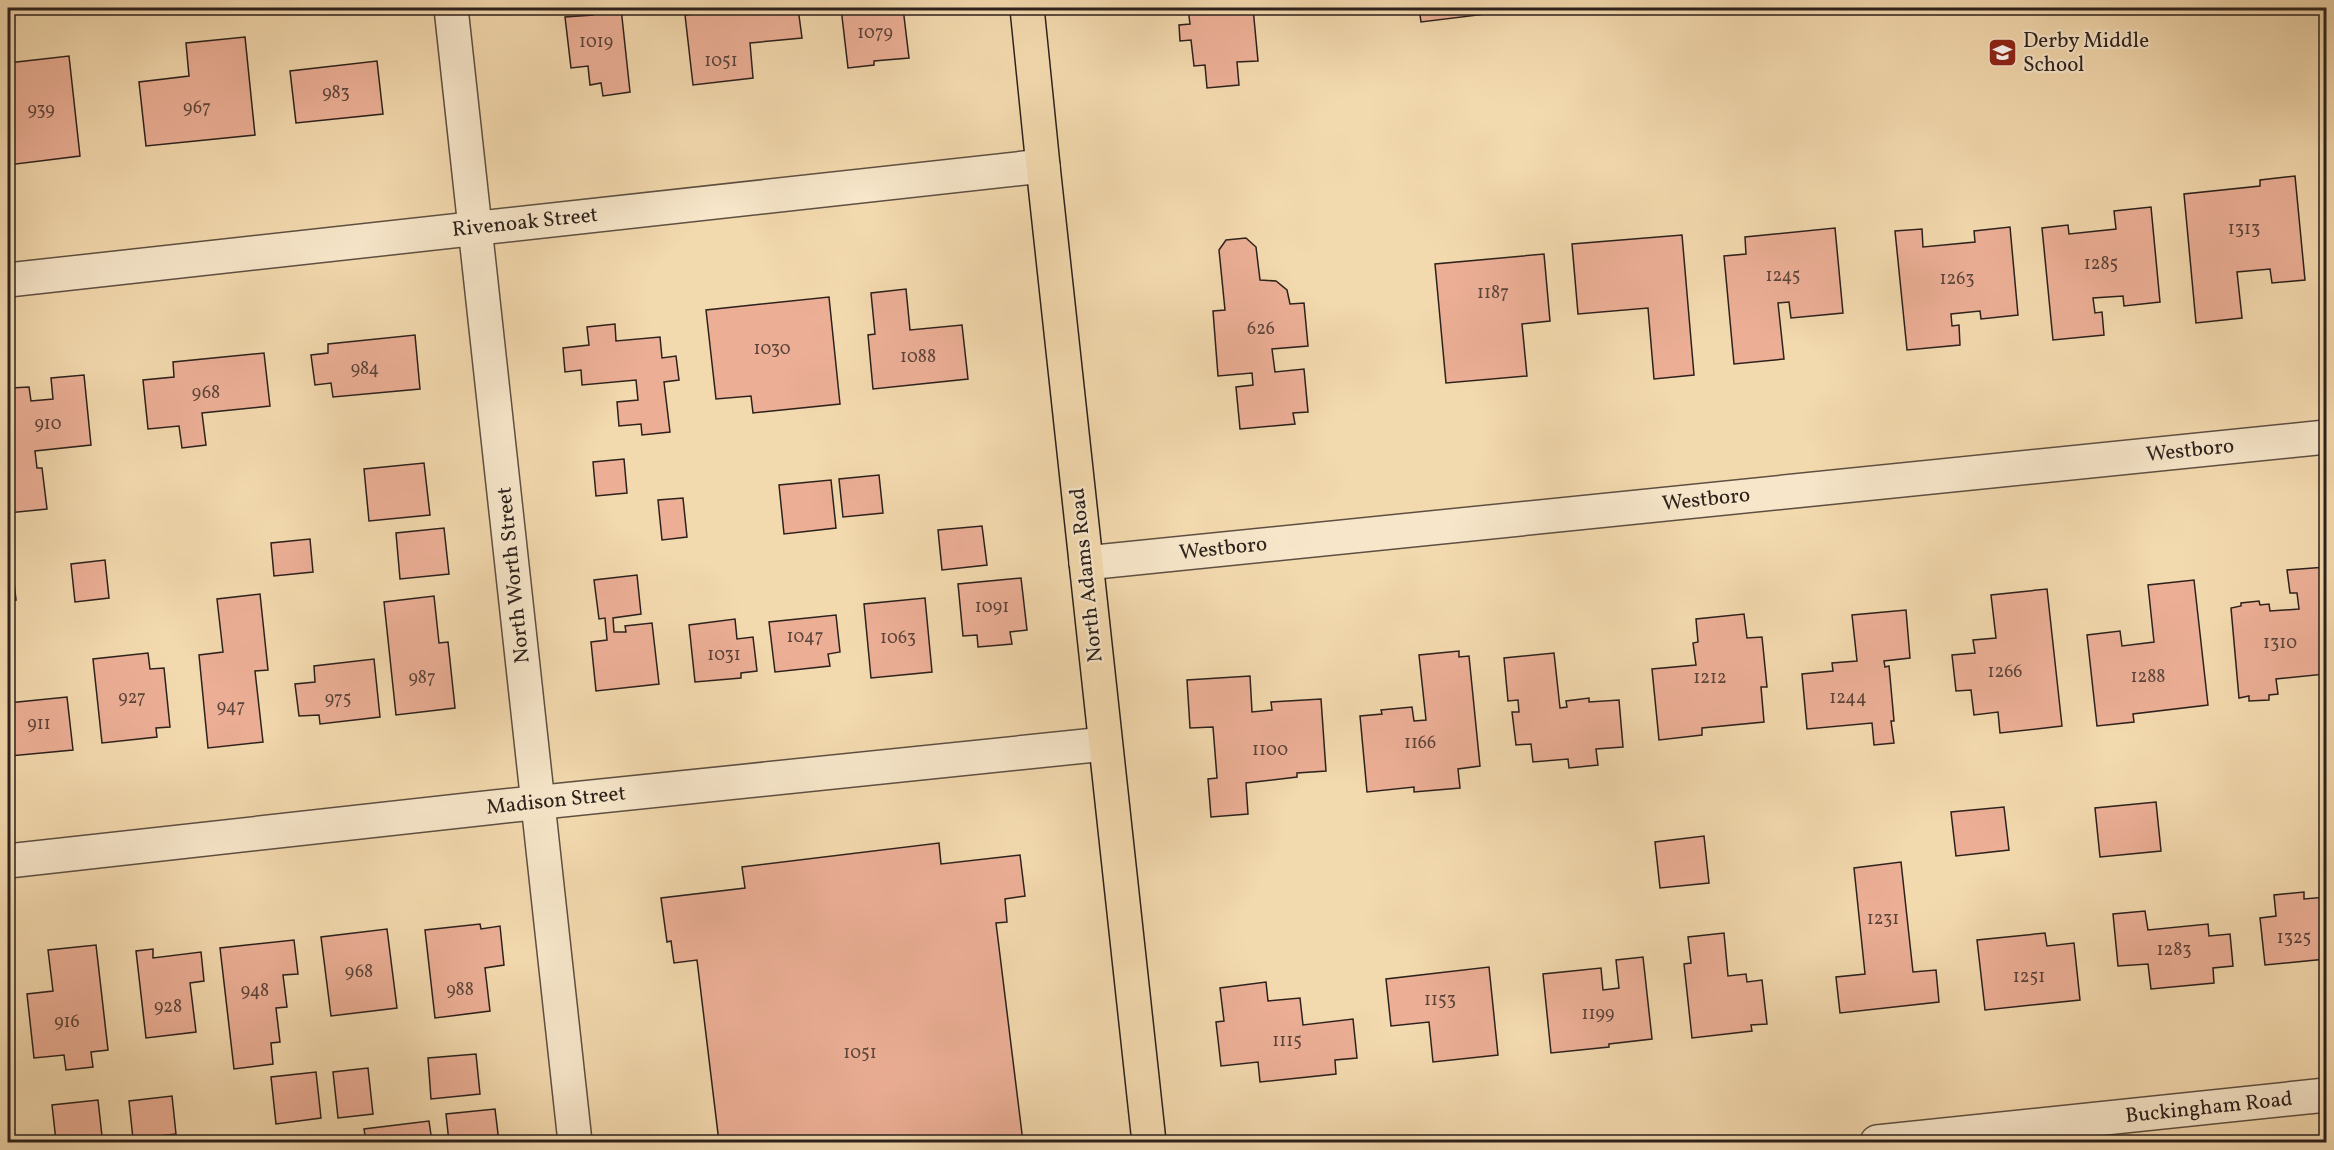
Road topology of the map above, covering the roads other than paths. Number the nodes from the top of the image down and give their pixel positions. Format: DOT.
graph roads {
  1 [pos="451,8"];
  2 [pos="1028,8"];
  3 [pos="1042,165"];
  4 [pos="476,228"];
  5 [pos="8,280"];
  6 [pos="2326,437"];
  7 [pos="1086,563"];
  8 [pos="1105,744"];
  9 [pos="539,803"];
  10 [pos="8,861"];
  11 [pos="2326,1095"];
  12 [pos="575,1143"];
  13 [pos="1149,1143"];
  14 [pos="1877,1143"];
  1 -- 4 [label="street, North Worth Street"];
  2 -- 3 [label="main road, North Adams Road"];
  3 -- 4 [label="street, Rivenoak Street"];
  3 -- 7 [label="main road, North Adams Road"];
  4 -- 5 [label="street, Rivenoak Street"];
  4 -- 9 [label="street, North Worth Street"];
  6 -- 7 [label="street, Westboro"];
  7 -- 8 [label="main road, North Adams Road"];
  8 -- 9 [label="street, Madison Street"];
  8 -- 13 [label="main road, North Adams Road"];
  9 -- 10 [label="street, Madison Street"];
  9 -- 12 [label="street, North Worth Street"];
  11 -- 14 [label="street, Buckingham Road"];
}
